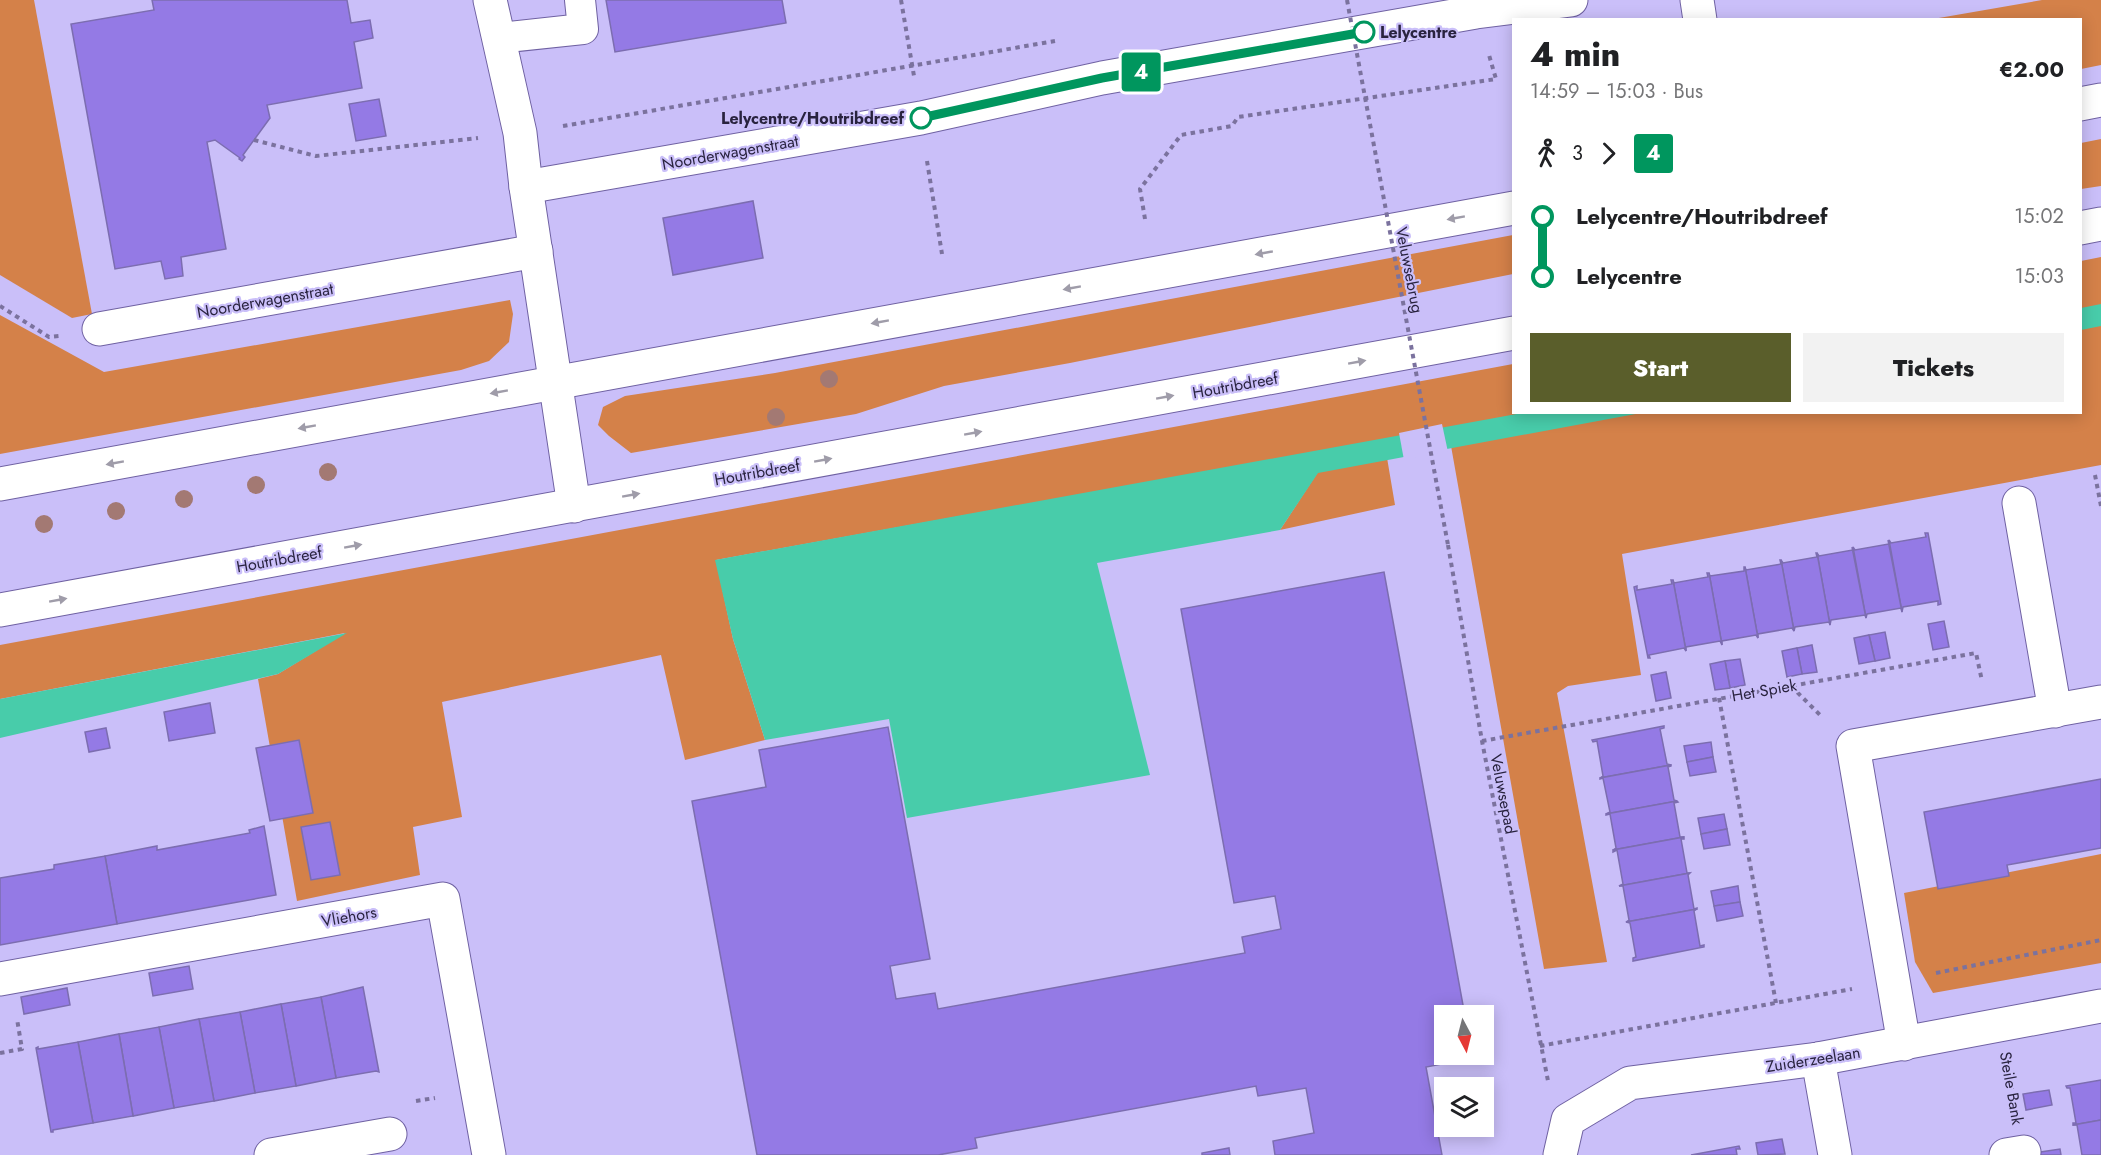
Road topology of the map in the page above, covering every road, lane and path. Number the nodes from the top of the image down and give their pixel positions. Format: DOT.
graph roads {
  1 [pos="490,0"];
  2 [pos="580,0"];
  3 [pos="1347,0"];
  4 [pos="1571,0"];
  5 [pos="1697,0"];
  6 [pos="1700,18"];
  7 [pos="499,38"];
  8 [pos="1496,79"];
  9 [pos="2101,100"];
  10 [pos="2082,104"];
  11 [pos="520,133"];
  12 [pos="254,140"];
  13 [pos="526,187"];
  14 [pos="1512,208"];
  15 [pos="1145,219"];
  16 [pos="2101,224"];
  17 [pos="2082,228"];
  18 [pos="536,250"];
  19 [pos="0,306"];
  20 [pos="99,329"];
  21 [pos="1512,333"];
  22 [pos="556,381"];
  23 [pos="2095,475"];
  24 [pos="0,484"];
  25 [pos="2019,503"];
  26 [pos="574,506"];
  27 [pos="2101,506"];
  28 [pos="1448,545"];
  29 [pos="0,610"];
  30 [pos="1719,698"];
  31 [pos="2101,702"];
  32 [pos="2055,711"];
  33 [pos="1990,723"];
  34 [pos="1482,741"];
  35 [pos="2101,940"];
  36 [pos="0,980"];
  37 [pos="1893,981"];
  38 [pos="1776,1003"];
  39 [pos="2101,1006"];
  40 [pos="18,1021"];
  41 [pos="2000,1025"];
  42 [pos="1904,1044"];
  43 [pos="0,1053"];
  44 [pos="1818,1059"];
  45 [pos="390,1134"];
  46 [pos="2015,1153"];
  47 [pos="271,1155"];
  48 [pos="489,1155"];
  49 [pos="1560,1155"];
  50 [pos="1835,1155"];
  1 -- 7 [label="street"];
  2 -- 7 [label="lane"];
  3 -- 28 [label="path, Veluwsebrug, bridge"];
  4 -- 13 [label="street, Noorderwagenstraat"];
  5 -- 6 [label="street"];
  7 -- 11 [label="street"];
  8 -- 15 [label="path"];
  9 -- 10 [label="street"];
  11 -- 12 [label="path"];
  11 -- 13 [label="street"];
  13 -- 18 [label="street"];
  14 -- 22 [label="street, one-way"];
  16 -- 17 [label="street"];
  18 -- 20 [label="street, Noorderwagenstraat"];
  18 -- 22 [label="street"];
  19 -- 20 [label="path"];
  26 -- 21 [label="street, Houtribdreef, one-way"];
  22 -- 24 [label="street, one-way"];
  22 -- 26 [label="street"];
  23 -- 27 [label="path"];
  25 -- 32 [label="street"];
  29 -- 26 [label="street, Houtribdreef, one-way"];
  28 -- 34 [label="path, Veluwsepad"];
  30 -- 33 [label="path, Het Spiek"];
  30 -- 34 [label="path, Het Spiek"];
  30 -- 38 [label="path"];
  31 -- 32 [label="street"];
  32 -- 33 [label="street"];
  33 -- 37 [label="street"];
  34 -- 38 [label="path, Veluwsepad"];
  35 -- 37 [label="path"];
  36 -- 48 [label="street, Vliehors"];
  37 -- 38 [label="path"];
  37 -- 42 [label="street"];
  39 -- 41 [label="street, Zuiderzeelaan"];
  40 -- 43 [label="path"];
  41 -- 42 [label="street, Zuiderzeelaan"];
  41 -- 46 [label="path, Steile Bank"];
  42 -- 44 [label="street, Zuiderzeelaan"];
  44 -- 49 [label="street, Zuiderzeelaan"];
  44 -- 50 [label="street"];
  45 -- 47 [label="street"];
}
